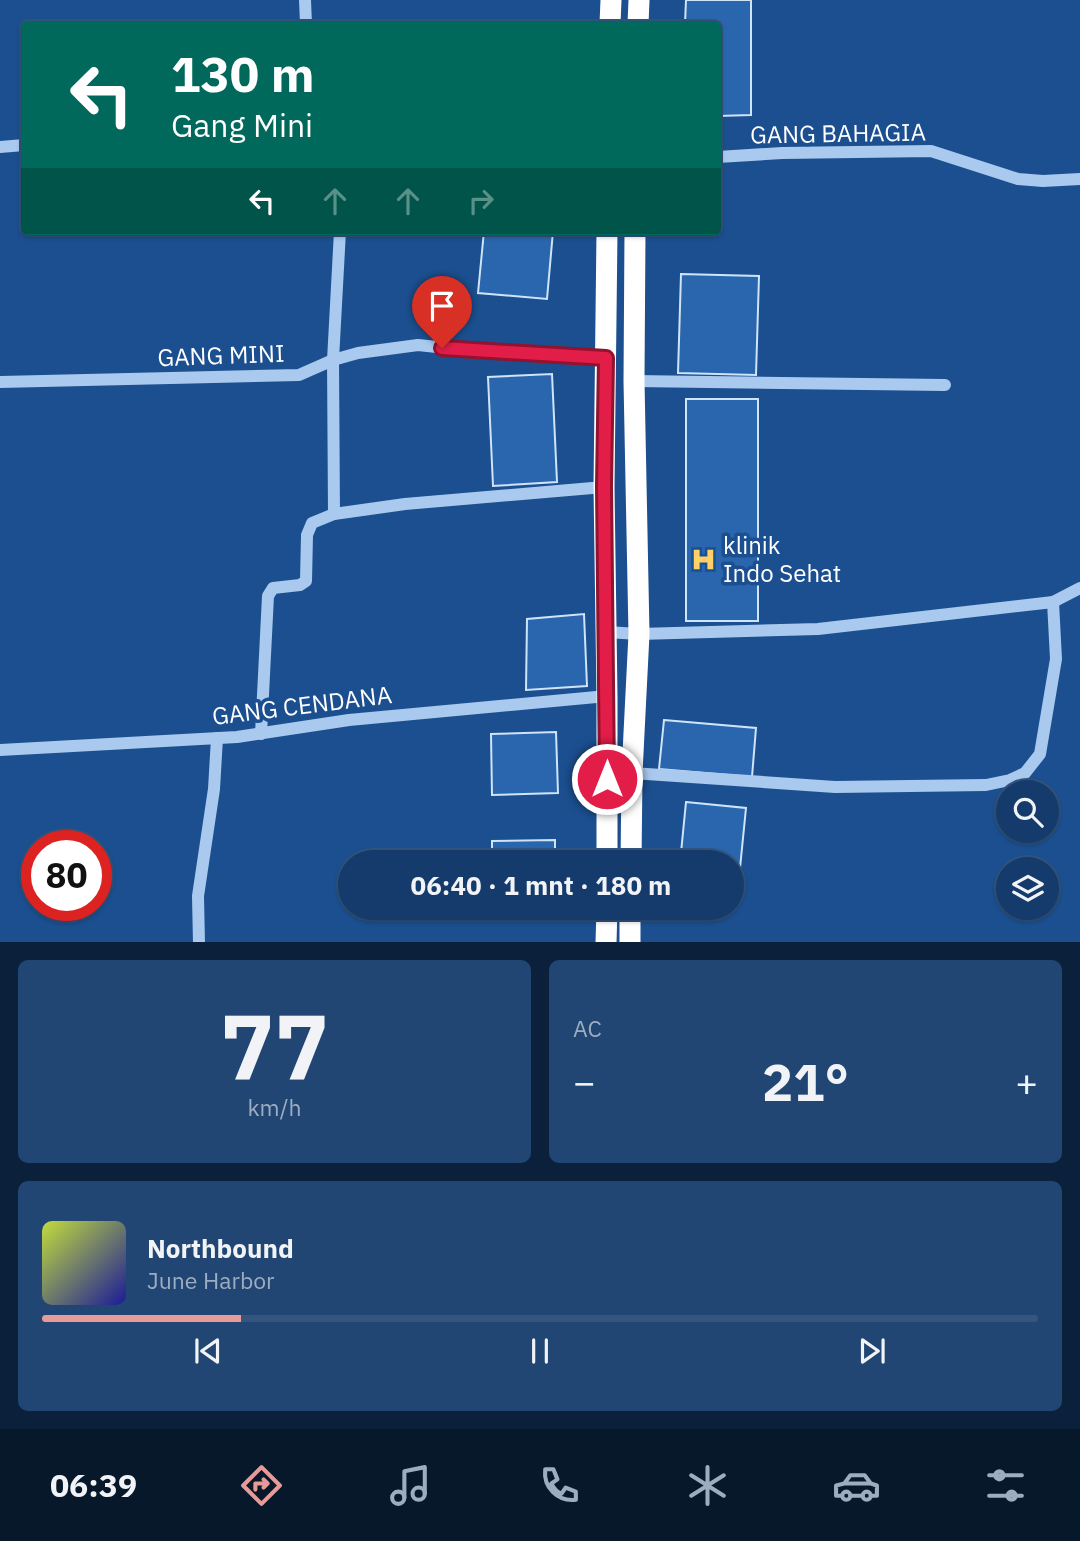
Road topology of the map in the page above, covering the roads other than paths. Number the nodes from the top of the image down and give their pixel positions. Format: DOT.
graph roads {
  1 [pos="305,0"];
  2 [pos="611,0"];
  3 [pos="639,0"];
  4 [pos="306,21"];
  5 [pos="610,21"];
  6 [pos="638,21"];
  7 [pos="21,145"];
  8 [pos="0,147"];
  9 [pos="721,157"];
  10 [pos="1080,179"];
  11 [pos="340,235"];
  12 [pos="607,235"];
  13 [pos="635,235"];
  14 [pos="606,358"];
  15 [pos="333,360"];
  16 [pos="634,381"];
  17 [pos="0,382"];
  18 [pos="945,384"];
  19 [pos="604,486"];
  20 [pos="334,514"];
  21 [pos="1080,588"];
  22 [pos="1053,602"];
  23 [pos="606,632"];
  24 [pos="639,634"];
  25 [pos="607,696"];
  26 [pos="261,734"];
  27 [pos="217,738"];
  28 [pos="0,750"];
  29 [pos="632,773"];
  30 [pos="607,850"];
  31 [pos="631,850"];
  32 [pos="607,920"];
  33 [pos="630,920"];
  34 [pos="199,942"];
  35 [pos="606,942"];
  36 [pos="630,942"];
  1 -- 4 [label="street"];
  2 -- 5 [label="highway"];
  3 -- 6 [label="highway"];
  7 -- 8 [label="street"];
  9 -- 10 [label="street, GANG BAHAGIA"];
  11 -- 15 [label="street"];
  12 -- 14 [label="highway"];
  13 -- 16 [label="highway"];
  14 -- 15 [label="street, GANG MINI"];
  14 -- 19 [label="highway"];
  15 -- 17 [label="street, GANG MINI"];
  15 -- 20 [label="street"];
  16 -- 18 [label="street"];
  16 -- 24 [label="highway"];
  19 -- 20 [label="street"];
  19 -- 23 [label="highway"];
  20 -- 26 [label="street"];
  21 -- 22 [label="street"];
  22 -- 24 [label="street"];
  22 -- 29 [label="street"];
  23 -- 24 [label="street"];
  23 -- 25 [label="highway"];
  24 -- 29 [label="highway"];
  25 -- 26 [label="street, GANG CENDANA"];
  25 -- 30 [label="highway"];
  26 -- 27 [label="street, GANG CENDANA"];
  27 -- 28 [label="street, GANG CENDANA"];
  27 -- 34 [label="street"];
  29 -- 31 [label="highway"];
  32 -- 35 [label="highway"];
  33 -- 36 [label="highway"];
}
